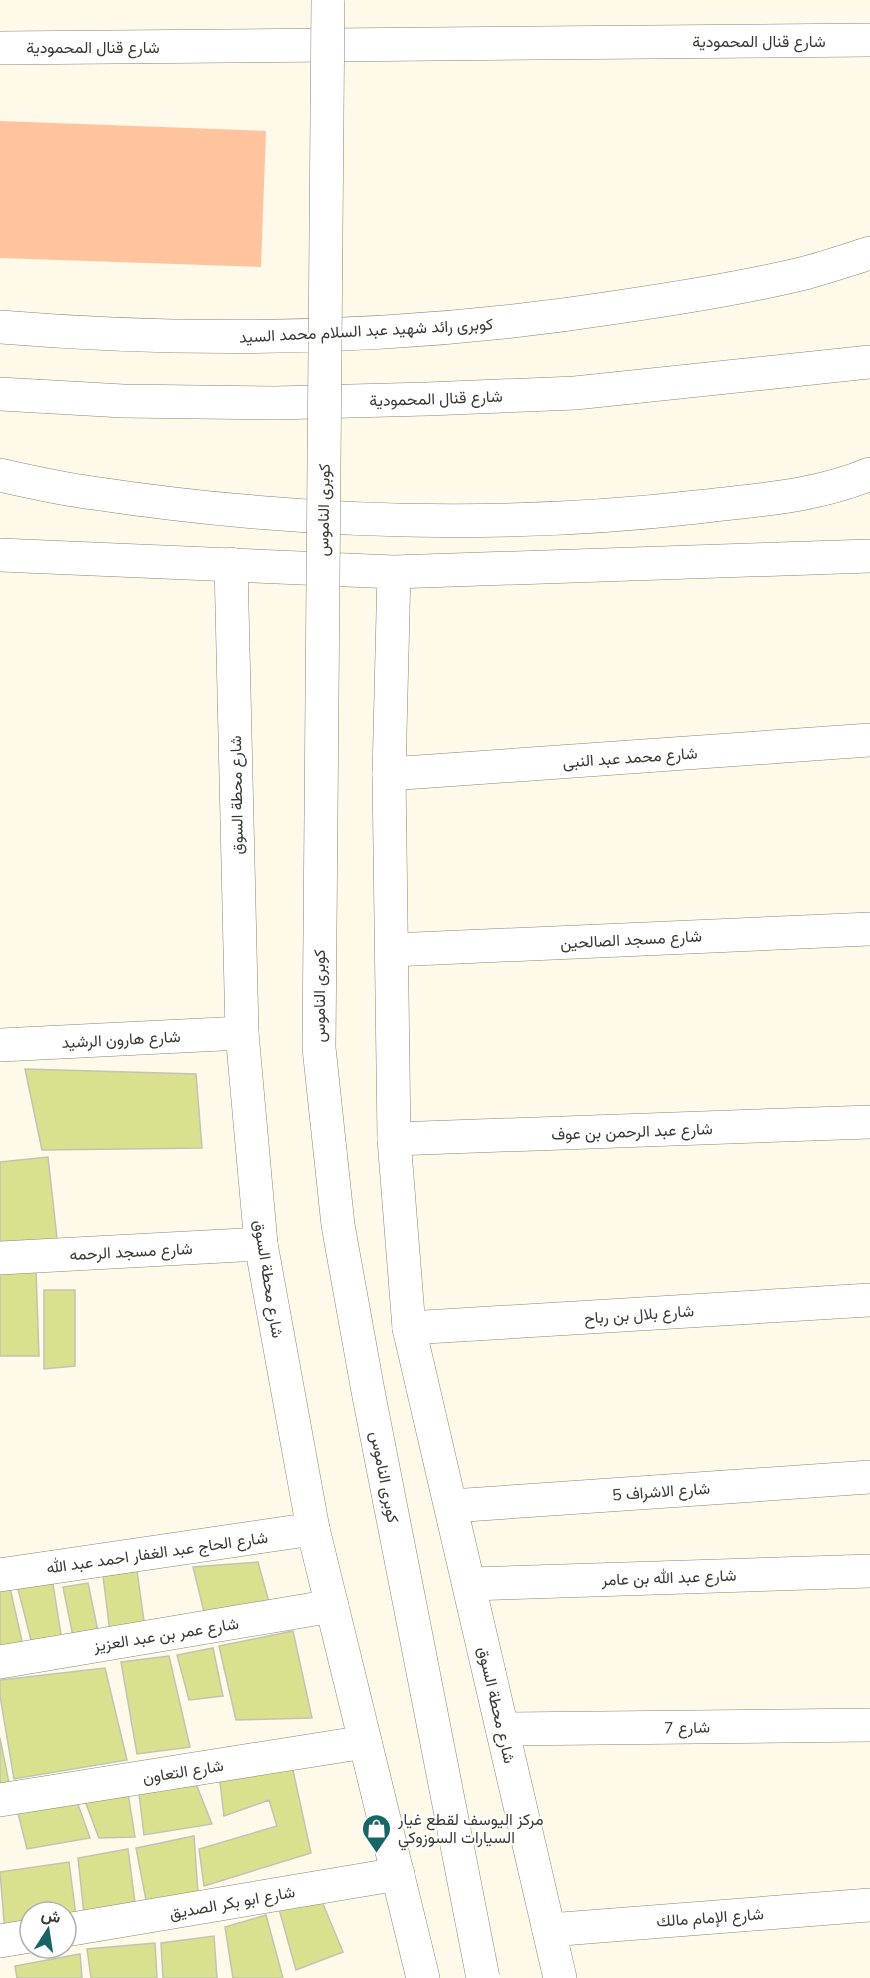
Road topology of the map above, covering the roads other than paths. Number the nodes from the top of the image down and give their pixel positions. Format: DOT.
graph roads {
  1 [pos="327,0"];
  2 [pos="870,40"];
  3 [pos="0,48"];
  4 [pos="870,254"];
  5 [pos="0,327"];
  6 [pos="867,361"];
  7 [pos="0,394"];
  8 [pos="870,474"];
  9 [pos="0,476"];
  10 [pos="0,555"];
  11 [pos="870,556"];
  12 [pos="231,564"];
  13 [pos="394,572"];
  14 [pos="870,740"];
  15 [pos="389,774"];
  16 [pos="870,929"];
  17 [pos="392,950"];
  18 [pos="242,1033"];
  19 [pos="0,1045"];
  20 [pos="870,1122"];
  21 [pos="394,1139"];
  22 [pos="261,1244"];
  23 [pos="0,1258"];
  24 [pos="870,1300"];
  25 [pos="409,1328"];
  26 [pos="870,1477"];
  27 [pos="451,1506"];
  28 [pos="313,1529"];
  29 [pos="870,1571"];
  30 [pos="0,1575"];
  31 [pos="469,1584"];
  32 [pos="332,1606"];
  33 [pos="0,1662"];
  34 [pos="870,1725"];
  35 [pos="503,1729"];
  36 [pos="365,1742"];
  37 [pos="0,1800"];
  38 [pos="398,1874"];
  39 [pos="870,1905"];
  40 [pos="78,1928"];
  41 [pos="549,1930"];
  42 [pos="18,1938"];
  43 [pos="0,1941"];
  44 [pos="423,1978"];
  45 [pos="483,1978"];
  46 [pos="560,1978"];
  1 -- 45 [label="street, كوبرى الناموس, bridge"];
  2 -- 3 [label="street, شارع قنال المحمودية"];
  4 -- 5 [label="street, كوبرى رائد شهيد عبد السلام محمد السيد"];
  6 -- 7 [label="street, شارع قنال المحمودية"];
  8 -- 9 [label="street"];
  10 -- 12 [label="street"];
  11 -- 13 [label="street"];
  12 -- 13 [label="street"];
  12 -- 18 [label="street, شارع محطة السوق"];
  13 -- 15 [label="street, شارع محطة السوق"];
  14 -- 15 [label="street, شارع محمد عبد النبى"];
  15 -- 17 [label="street, شارع محطة السوق"];
  16 -- 17 [label="street, شارع مسجد الصالحين"];
  17 -- 21 [label="street, شارع محطة السوق"];
  18 -- 19 [label="street, شارع هارون الرشيد"];
  18 -- 22 [label="street, شارع محطة السوق"];
  20 -- 21 [label="street, شارع عبد الرحمن بن عوف"];
  21 -- 25 [label="street, شارع محطة السوق"];
  22 -- 23 [label="street, شارع مسجد الرحمه"];
  22 -- 28 [label="street, شارع محطة السوق"];
  24 -- 25 [label="street, شارع بلال بن رباح"];
  25 -- 27 [label="street, شارع محطة السوق"];
  26 -- 27 [label="street, شارع الاشراف 5"];
  27 -- 31 [label="street, شارع محطة السوق"];
  28 -- 30 [label="street, شارع الحاج عبد الغفار احمد عبد الله"];
  28 -- 32 [label="street, شارع محطة السوق"];
  29 -- 31 [label="street, شارع عبد الله بن عامر"];
  31 -- 35 [label="street, شارع محطة السوق"];
  32 -- 33 [label="street, شارع عمر بن عبد العزيز"];
  32 -- 36 [label="street, شارع محطة السوق"];
  34 -- 35 [label="street, شارع 7"];
  35 -- 41 [label="street, شارع محطة السوق"];
  36 -- 37 [label="street, شارع التعاون"];
  36 -- 38 [label="street, شارع محطة السوق"];
  38 -- 40 [label="street, شارع ابو بكر الصديق"];
  38 -- 44 [label="street, شارع محطة السوق"];
  39 -- 41 [label="street, شارع الإمام مالك"];
  41 -- 46 [label="street, شارع محطة السوق"];
  42 -- 43 [label="street"];
}
